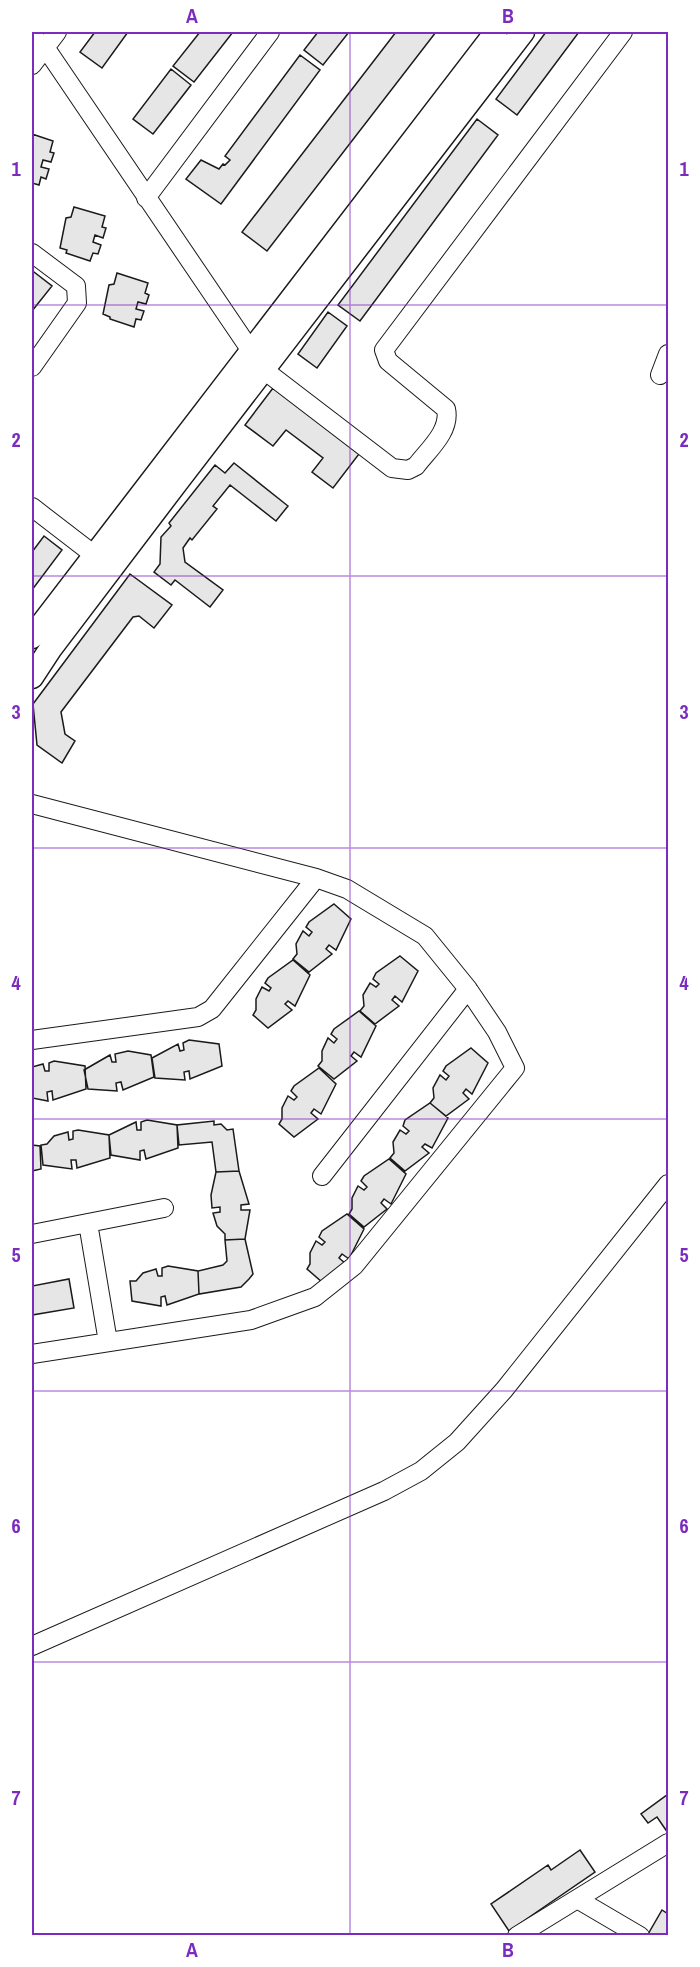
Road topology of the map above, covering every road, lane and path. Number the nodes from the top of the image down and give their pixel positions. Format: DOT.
graph roads {
  1 [pos="57,32"];
  2 [pos="270,32"];
  3 [pos="496,32"];
  4 [pos="523,32"];
  5 [pos="623,32"];
  6 [pos="38,42"];
  7 [pos="32,65"];
  8 [pos="146,198"];
  9 [pos="32,253"];
  10 [pos="251,351"];
  11 [pos="669,354"];
  12 [pos="32,367"];
  13 [pos="264,370"];
  14 [pos="660,375"];
  15 [pos="32,507"];
  16 [pos="93,554"];
  17 [pos="32,636"];
  18 [pos="32,677"];
  19 [pos="32,804"];
  20 [pos="316,878"];
  21 [pos="468,989"];
  22 [pos="32,1040"];
  23 [pos="322,1176"];
  24 [pos="669,1184"];
  25 [pos="164,1208"];
  26 [pos="88,1223"];
  27 [pos="32,1234"];
  28 [pos="108,1342"];
  29 [pos="32,1354"];
  30 [pos="32,1646"];
  31 [pos="669,1843"];
  32 [pos="577,1899"];
  33 [pos="517,1935"];
  34 [pos="640,1935"];
  1 -- 6 [label="street"];
  2 -- 8 [label="street"];
  3 -- 10 [label="main road"];
  4 -- 13 [label="main road"];
  5 -- 13 [label="street"];
  6 -- 7 [label="street"];
  6 -- 8 [label="street"];
  8 -- 10 [label="street"];
  9 -- 12 [label="street"];
  10 -- 13 [label="street"];
  10 -- 16 [label="main road"];
  11 -- 14 [label="street"];
  13 -- 18 [label="main road"];
  15 -- 16 [label="street"];
  16 -- 17 [label="main road"];
  19 -- 20 [label="street"];
  20 -- 21 [label="street"];
  20 -- 22 [label="street"];
  21 -- 23 [label="street"];
  21 -- 28 [label="street"];
  24 -- 30 [label="street"];
  25 -- 26 [label="street"];
  26 -- 27 [label="street"];
  26 -- 28 [label="street"];
  28 -- 29 [label="street"];
  31 -- 32 [label="street"];
  32 -- 33 [label="street"];
  32 -- 34 [label="street"];
}
